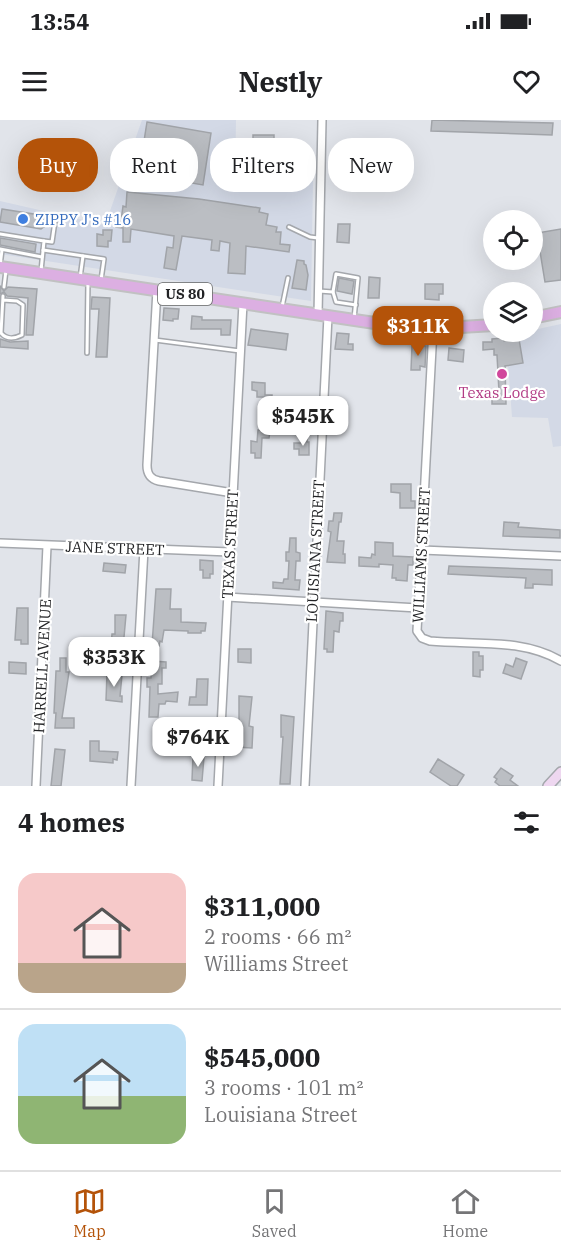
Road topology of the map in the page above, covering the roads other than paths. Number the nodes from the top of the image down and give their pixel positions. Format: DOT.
graph roads {
  1 [pos="322,120"];
  2 [pos="55,221"];
  3 [pos="289,227"];
  4 [pos="1,235"];
  5 [pos="320,238"];
  6 [pos="44,241"];
  7 [pos="1,249"];
  8 [pos="43,250"];
  9 [pos="83,256"];
  10 [pos="42,257"];
  11 [pos="2,267"];
  12 [pos="40,273"];
  13 [pos="288,278"];
  14 [pos="84,279"];
  15 [pos="101,282"];
  16 [pos="4,287"];
  17 [pos="157,290"];
  18 [pos="319,291"];
  19 [pos="333,292"];
  20 [pos="3,298"];
  21 [pos="243,303"];
  22 [pos="356,305"];
  23 [pos="282,309"];
  24 [pos="561,312"];
  25 [pos="323,316"];
  26 [pos="543,316"];
  27 [pos="354,320"];
  28 [pos="483,326"];
  29 [pos="433,328"];
  30 [pos="153,340"];
  31 [pos="240,351"];
  32 [pos="87,353"];
  33 [pos="233,493"];
  34 [pos="0,543"];
  35 [pos="47,546"];
  36 [pos="144,549"];
  37 [pos="422,550"];
  38 [pos="230,552"];
  39 [pos="561,556"];
  40 [pos="227,597"];
  41 [pos="313,601"];
  42 [pos="418,608"];
  43 [pos="561,662"];
  44 [pos="561,772"];
  45 [pos="36,786"];
  46 [pos="131,786"];
  47 [pos="218,786"];
  48 [pos="305,786"];
  49 [pos="548,786"];
  1 -- 5 [label="street, LOUISIANA STREET"];
  2 -- 6 [label="lane"];
  3 -- 5 [label="lane"];
  4 -- 6 [label="lane"];
  5 -- 18 [label="street, LOUISIANA STREET"];
  6 -- 8 [label="lane"];
  7 -- 10 [label="lane"];
  7 -- 11 [label="lane"];
  8 -- 9 [label="lane"];
  8 -- 10 [label="lane"];
  9 -- 14 [label="lane"];
  9 -- 15 [label="lane"];
  10 -- 12 [label="lane"];
  11 -- 12 [label="main road, US 80"];
  11 -- 16 [label="lane"];
  12 -- 14 [label="main road, US 80"];
  13 -- 23 [label="lane"];
  14 -- 15 [label="main road, US 80"];
  14 -- 32 [label="lane"];
  15 -- 17 [label="main road, US 80"];
  17 -- 21 [label="main road, US 80"];
  17 -- 30 [label="street"];
  18 -- 19 [label="lane"];
  18 -- 25 [label="street, LOUISIANA STREET"];
  19 -- 22 [label="lane"];
  19 -- 22 [label="lane"];
  20 -- 20 [label="lane"];
  21 -- 23 [label="main road, US 80"];
  21 -- 31 [label="street, TEXAS STREET"];
  22 -- 27 [label="lane"];
  23 -- 25 [label="main road, US 80"];
  24 -- 26 [label="main road"];
  25 -- 27 [label="main road, US 80"];
  25 -- 41 [label="street, LOUISIANA STREET"];
  27 -- 29 [label="main road, US 80"];
  28 -- 29 [label="main road, US 80"];
  29 -- 37 [label="street, WILLIAMS STREET"];
  30 -- 31 [label="lane"];
  30 -- 33 [label="street"];
  31 -- 33 [label="street, TEXAS STREET"];
  33 -- 38 [label="street, TEXAS STREET"];
  34 -- 35 [label="street, JANE STREET"];
  35 -- 36 [label="street, JANE STREET"];
  35 -- 45 [label="street, HARRELL AVENUE"];
  36 -- 38 [label="street, JANE STREET"];
  36 -- 46 [label="street"];
  37 -- 39 [label="street"];
  37 -- 42 [label="street, WILLIAMS STREET"];
  38 -- 40 [label="street, TEXAS STREET"];
  40 -- 41 [label="street"];
  40 -- 47 [label="street, TEXAS STREET"];
  41 -- 42 [label="street"];
  41 -- 48 [label="street, LOUISIANA STREET"];
  42 -- 43 [label="street, WILLIAMS STREET"];
  44 -- 49 [label="main road"];
}
